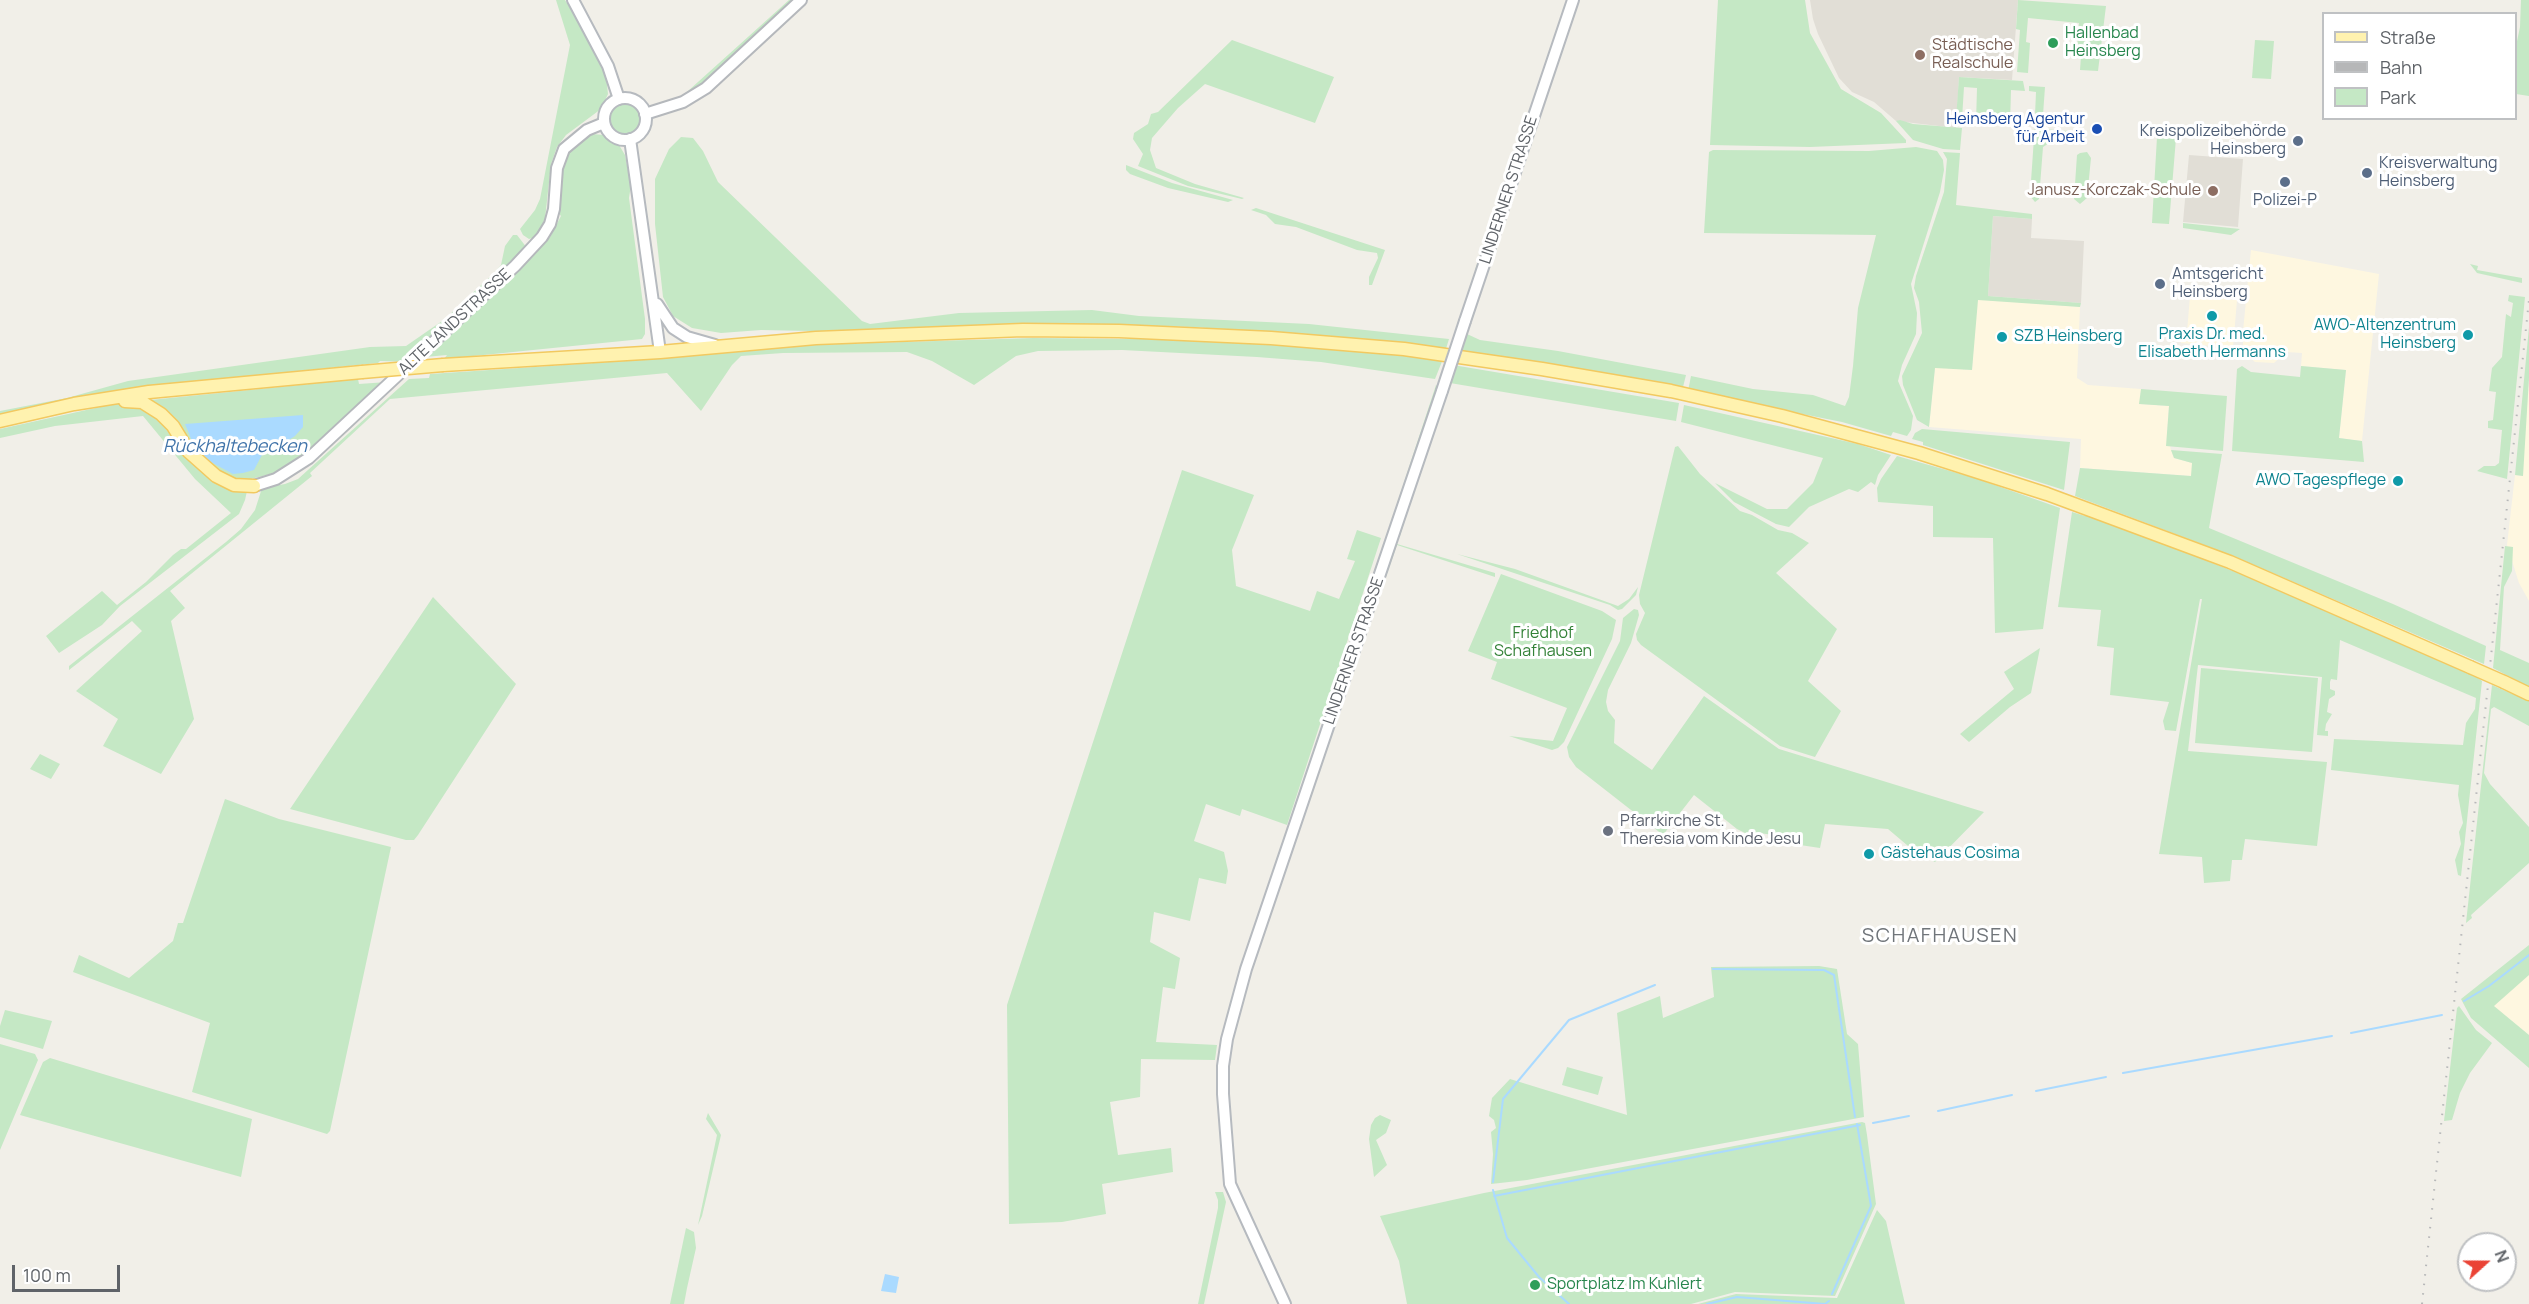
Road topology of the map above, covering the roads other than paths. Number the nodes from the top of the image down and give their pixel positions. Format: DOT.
graph roads {
  1 [pos="573,0"];
  2 [pos="801,0"];
  3 [pos="1573,0"];
  4 [pos="619,99"];
  5 [pos="645,114"];
  6 [pos="604,123"];
  7 [pos="630,139"];
  8 [pos="653,296"];
  9 [pos="722,346"];
  10 [pos="660,352"];
  11 [pos="0,422"];
  12 [pos="254,486"];
  13 [pos="2529,694"];
  14 [pos="1285,1304"];
  1 -- 4 [label="main road"];
  2 -- 5 [label="main road"];
  3 -- 14 [label="main road, LINDERNER STRASSE, bridge"];
  4 -- 5 [label="main road"];
  4 -- 6 [label="main road"];
  5 -- 7 [label="main road"];
  6 -- 7 [label="main road"];
  6 -- 12 [label="main road, ALTE LANDSTRASSE"];
  7 -- 8 [label="main road"];
  8 -- 9 [label="main road"];
  8 -- 10 [label="main road"];
  9 -- 10 [label="main road"];
  9 -- 13 [label="main road, bridge"];
  10 -- 11 [label="main road, bridge"];
  11 -- 12 [label="main road"];
}
